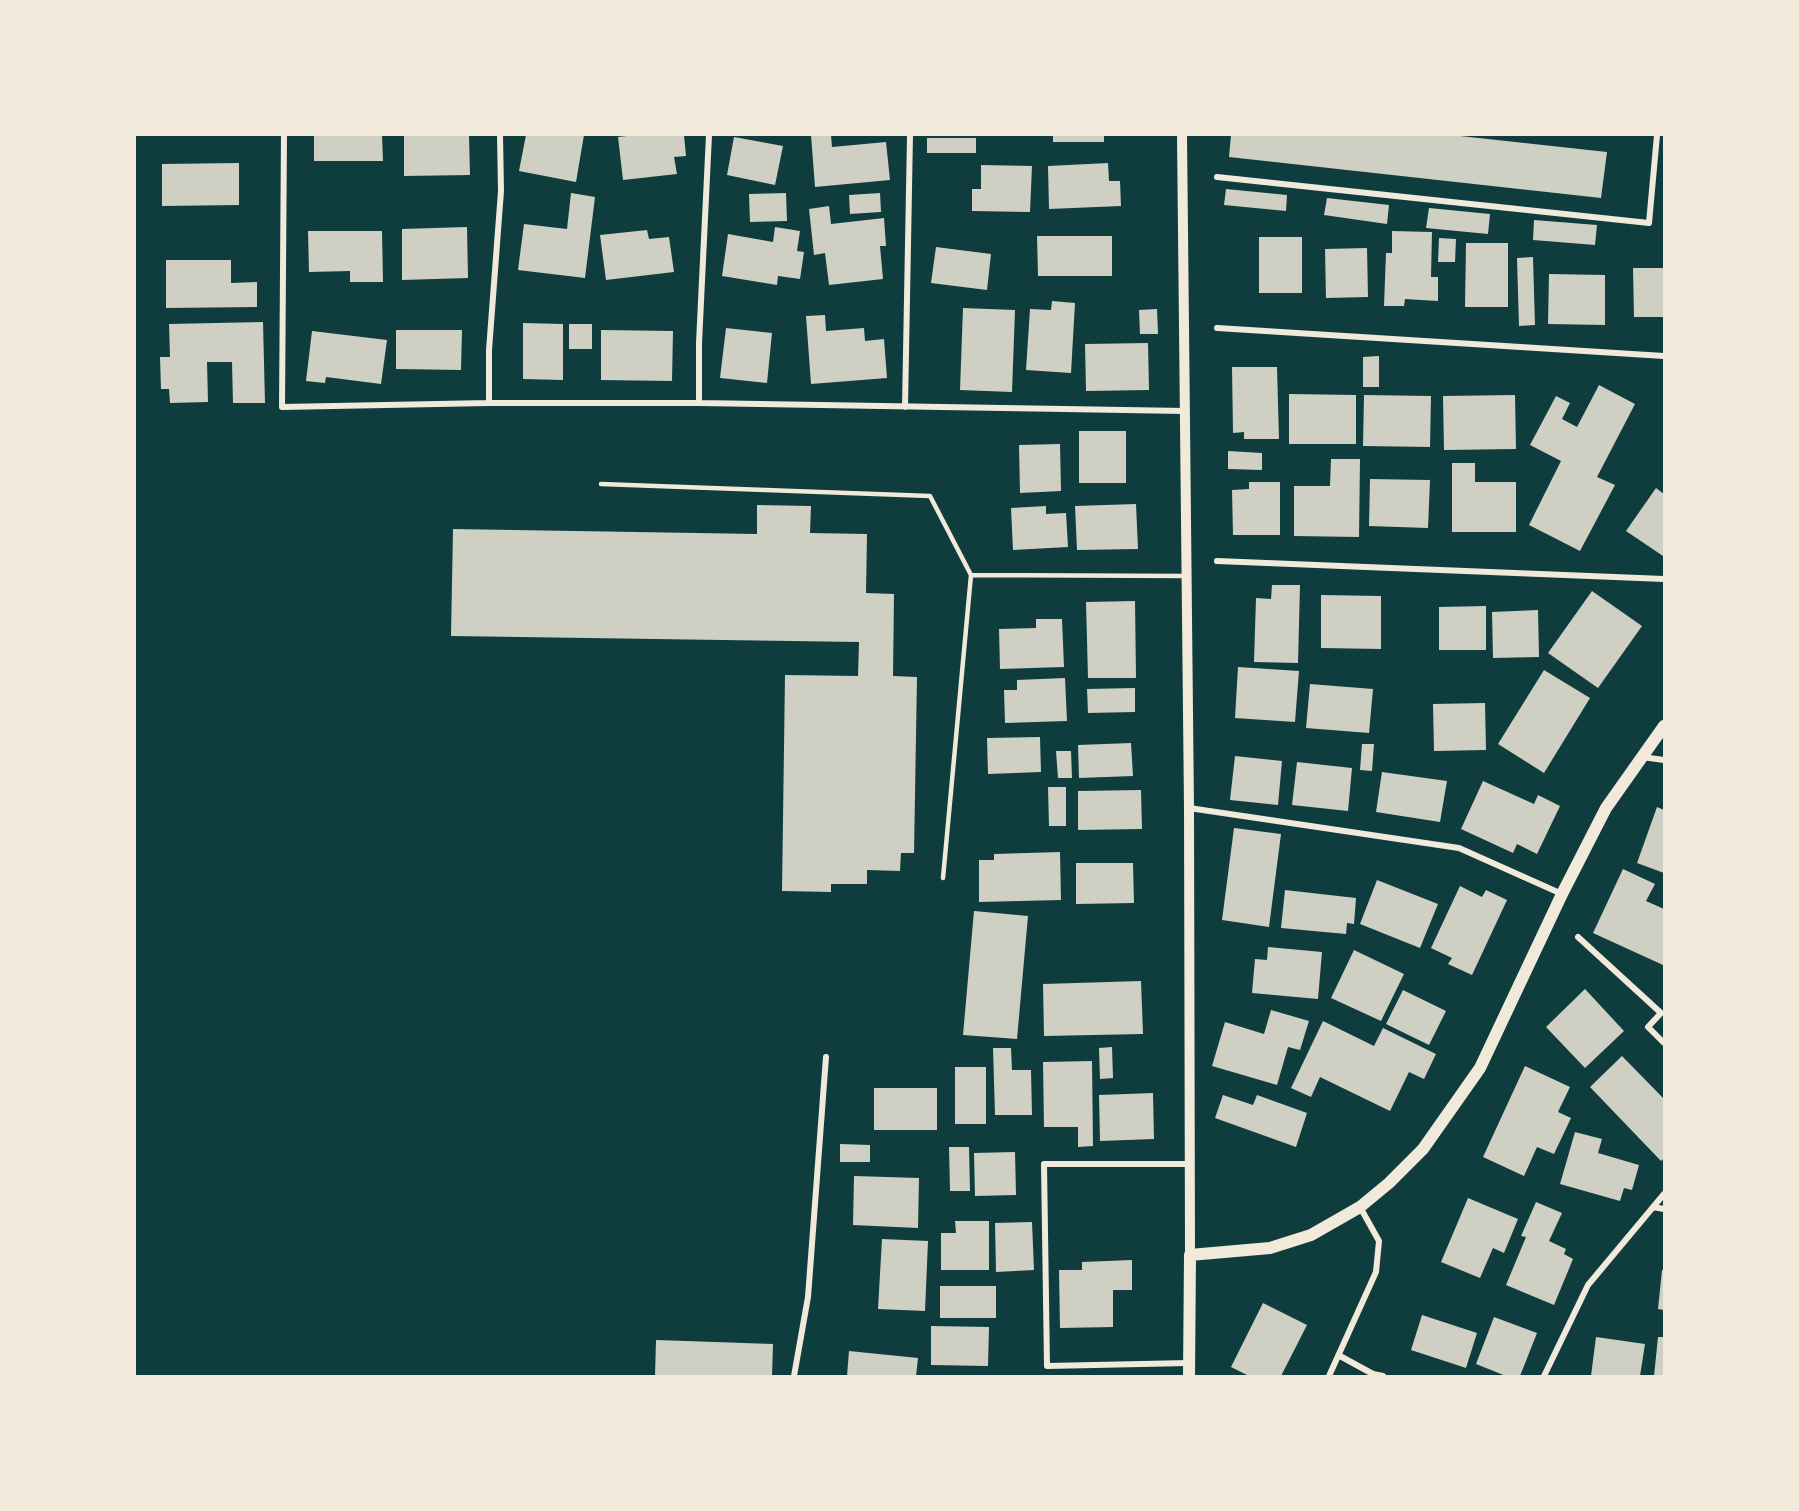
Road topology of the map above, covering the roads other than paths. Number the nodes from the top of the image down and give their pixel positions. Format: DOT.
graph roads {
  1 [pos="284,135"];
  2 [pos="500,135"];
  3 [pos="709,135"];
  4 [pos="910,135"];
  5 [pos="1182,135"];
  6 [pos="1657,135"];
  7 [pos="1217,177"];
  8 [pos="1218,328"];
  9 [pos="1664,356"];
  10 [pos="489,403"];
  11 [pos="699,403"];
  12 [pos="905,407"];
  13 [pos="1185,411"];
  14 [pos="601,484"];
  15 [pos="1216,561"];
  16 [pos="971,575"];
  17 [pos="1185,576"];
  18 [pos="1664,579"];
  19 [pos="1664,726"];
  20 [pos="1642,757"];
  21 [pos="1664,760"];
  22 [pos="1188,808"];
  23 [pos="943,878"];
  24 [pos="1562,894"];
  25 [pos="1578,937"];
  26 [pos="1664,1043"];
  27 [pos="826,1057"];
  28 [pos="1190,1164"];
  29 [pos="1664,1194"];
  30 [pos="1653,1207"];
  31 [pos="1360,1208"];
  32 [pos="1664,1209"];
  33 [pos="1190,1256"];
  34 [pos="1340,1356"];
  35 [pos="1189,1363"];
  36 [pos="794,1376"];
  37 [pos="1189,1376"];
  38 [pos="1329,1376"];
  39 [pos="1383,1376"];
  40 [pos="1544,1376"];
  1 -- 10 [label="street"];
  2 -- 10 [label="street"];
  3 -- 11 [label="street"];
  4 -- 12 [label="street"];
  5 -- 13 [label="street"];
  6 -- 7 [label="street"];
  8 -- 9 [label="street"];
  10 -- 11 [label="street"];
  11 -- 12 [label="street"];
  12 -- 13 [label="street"];
  13 -- 17 [label="street"];
  14 -- 16 [label="lane"];
  15 -- 18 [label="street"];
  16 -- 17 [label="lane"];
  16 -- 23 [label="lane"];
  17 -- 22 [label="street"];
  19 -- 20 [label="main road"];
  20 -- 21 [label="street"];
  20 -- 24 [label="main road"];
  22 -- 24 [label="street"];
  22 -- 28 [label="street"];
  24 -- 31 [label="main road"];
  25 -- 26 [label="street"];
  27 -- 36 [label="street"];
  28 -- 33 [label="street"];
  28 -- 35 [label="street"];
  29 -- 30 [label="street"];
  30 -- 32 [label="street"];
  30 -- 40 [label="street"];
  31 -- 33 [label="main road"];
  31 -- 34 [label="street"];
  33 -- 35 [label="main road"];
  34 -- 38 [label="street"];
  34 -- 39 [label="street"];
  35 -- 37 [label="main road"];
}
